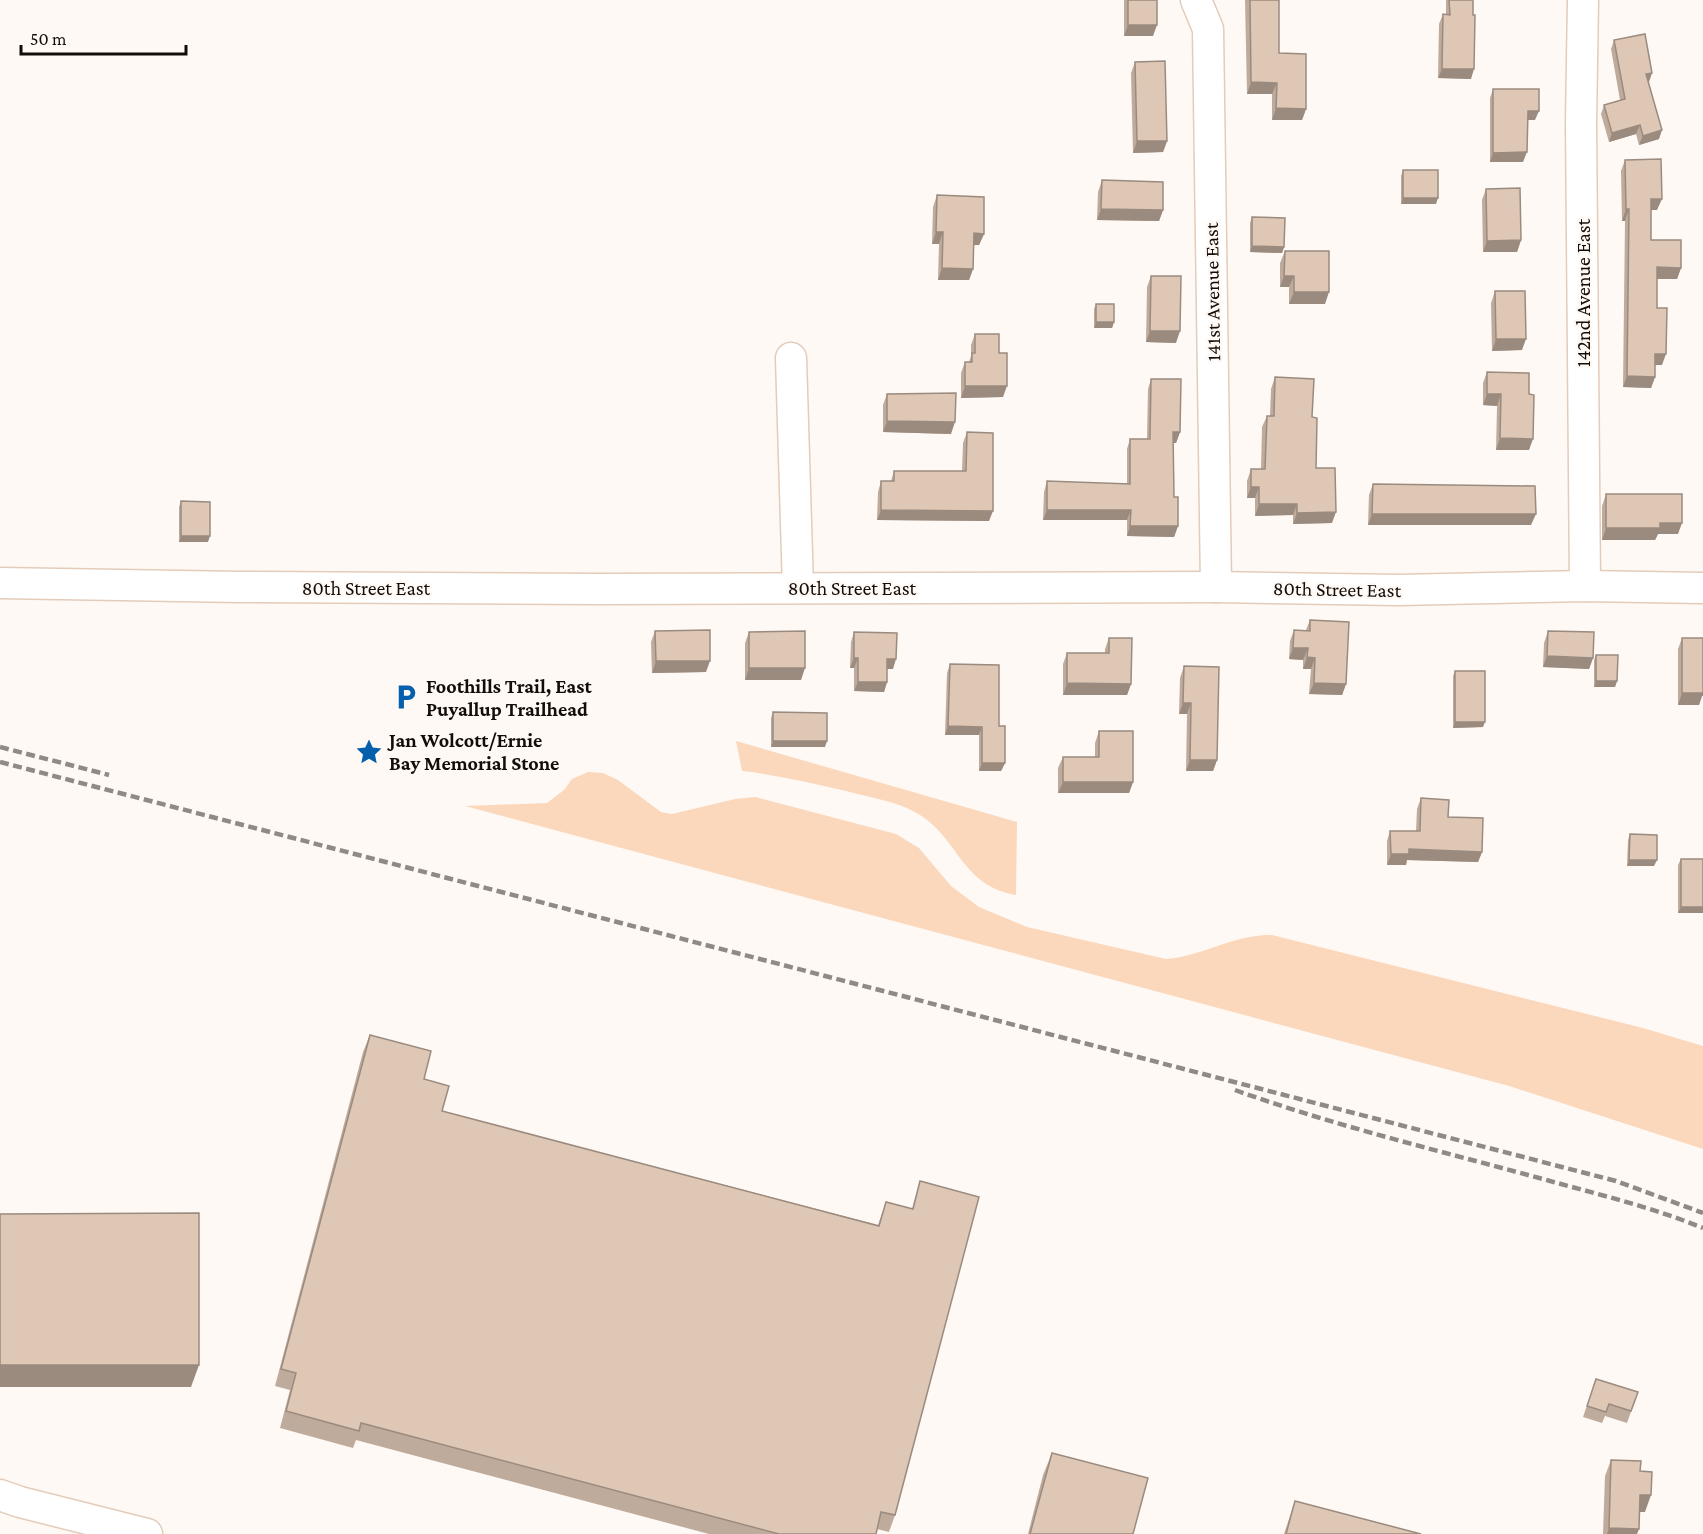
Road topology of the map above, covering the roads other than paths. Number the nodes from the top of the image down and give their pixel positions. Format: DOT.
graph roads {
  1 [pos="1196,0"];
  2 [pos="1583,0"];
  3 [pos="791,358"];
  4 [pos="0,583"];
  5 [pos="1585,586"];
  6 [pos="1216,587"];
  7 [pos="798,588"];
  8 [pos="1703,588"];
  9 [pos="0,1495"];
  10 [pos="147,1534"];
  1 -- 6 [label="street, 141st Avenue East"];
  2 -- 5 [label="street, 142nd Avenue East"];
  3 -- 7 [label="street"];
  4 -- 7 [label="street, 80th Street East"];
  5 -- 6 [label="street, 80th Street East"];
  5 -- 8 [label="street, 80th Street East"];
  6 -- 7 [label="street, 80th Street East"];
  9 -- 10 [label="street"];
}
